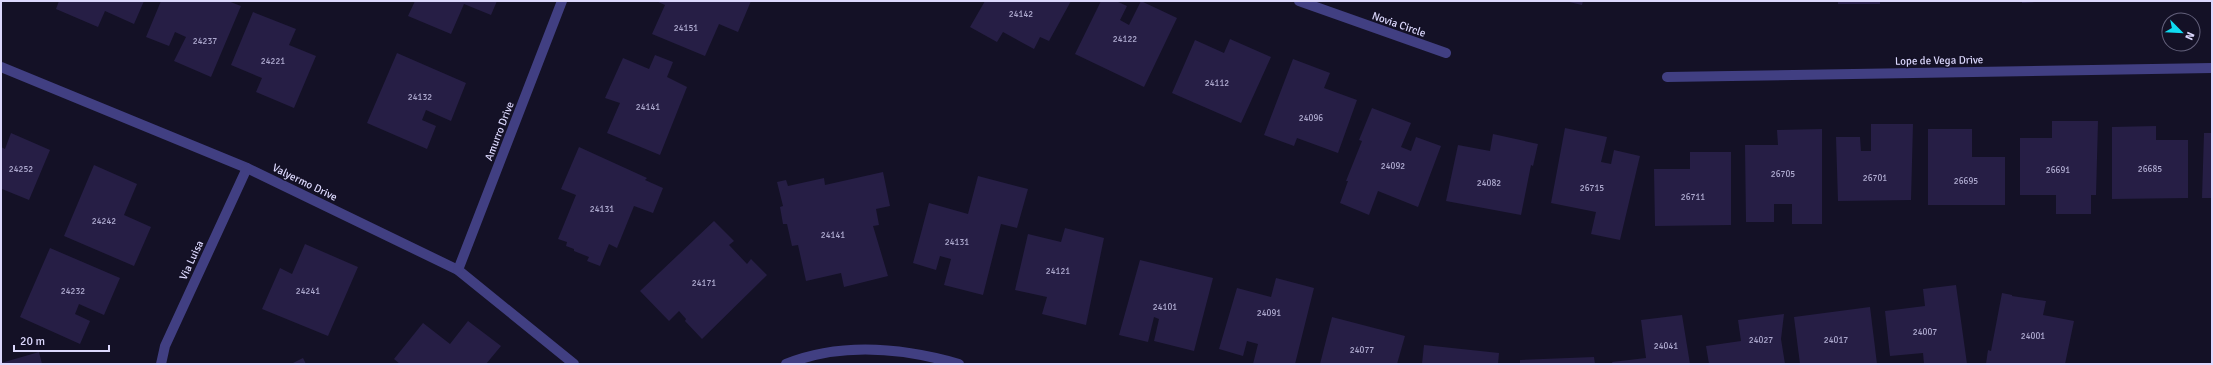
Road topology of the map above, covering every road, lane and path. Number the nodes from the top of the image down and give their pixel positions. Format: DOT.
graph roads {
  1 [pos="562,1"];
  2 [pos="1299,1"];
  3 [pos="1446,53"];
  4 [pos="1,67"];
  5 [pos="2212,68"];
  6 [pos="1667,77"];
  7 [pos="248,168"];
  8 [pos="458,270"];
  9 [pos="161,364"];
  10 [pos="574,364"];
  11 [pos="786,364"];
  12 [pos="959,364"];
  1 -- 8 [label="street, Amurro Drive"];
  2 -- 3 [label="street, Novia Circle"];
  4 -- 7 [label="street, Valyermo Drive"];
  5 -- 6 [label="street, Lope de Vega Drive"];
  7 -- 8 [label="street, Valyermo Drive"];
  7 -- 9 [label="street, Via Luisa"];
  8 -- 10 [label="street, Valyermo Drive"];
  11 -- 12 [label="street"];
}
